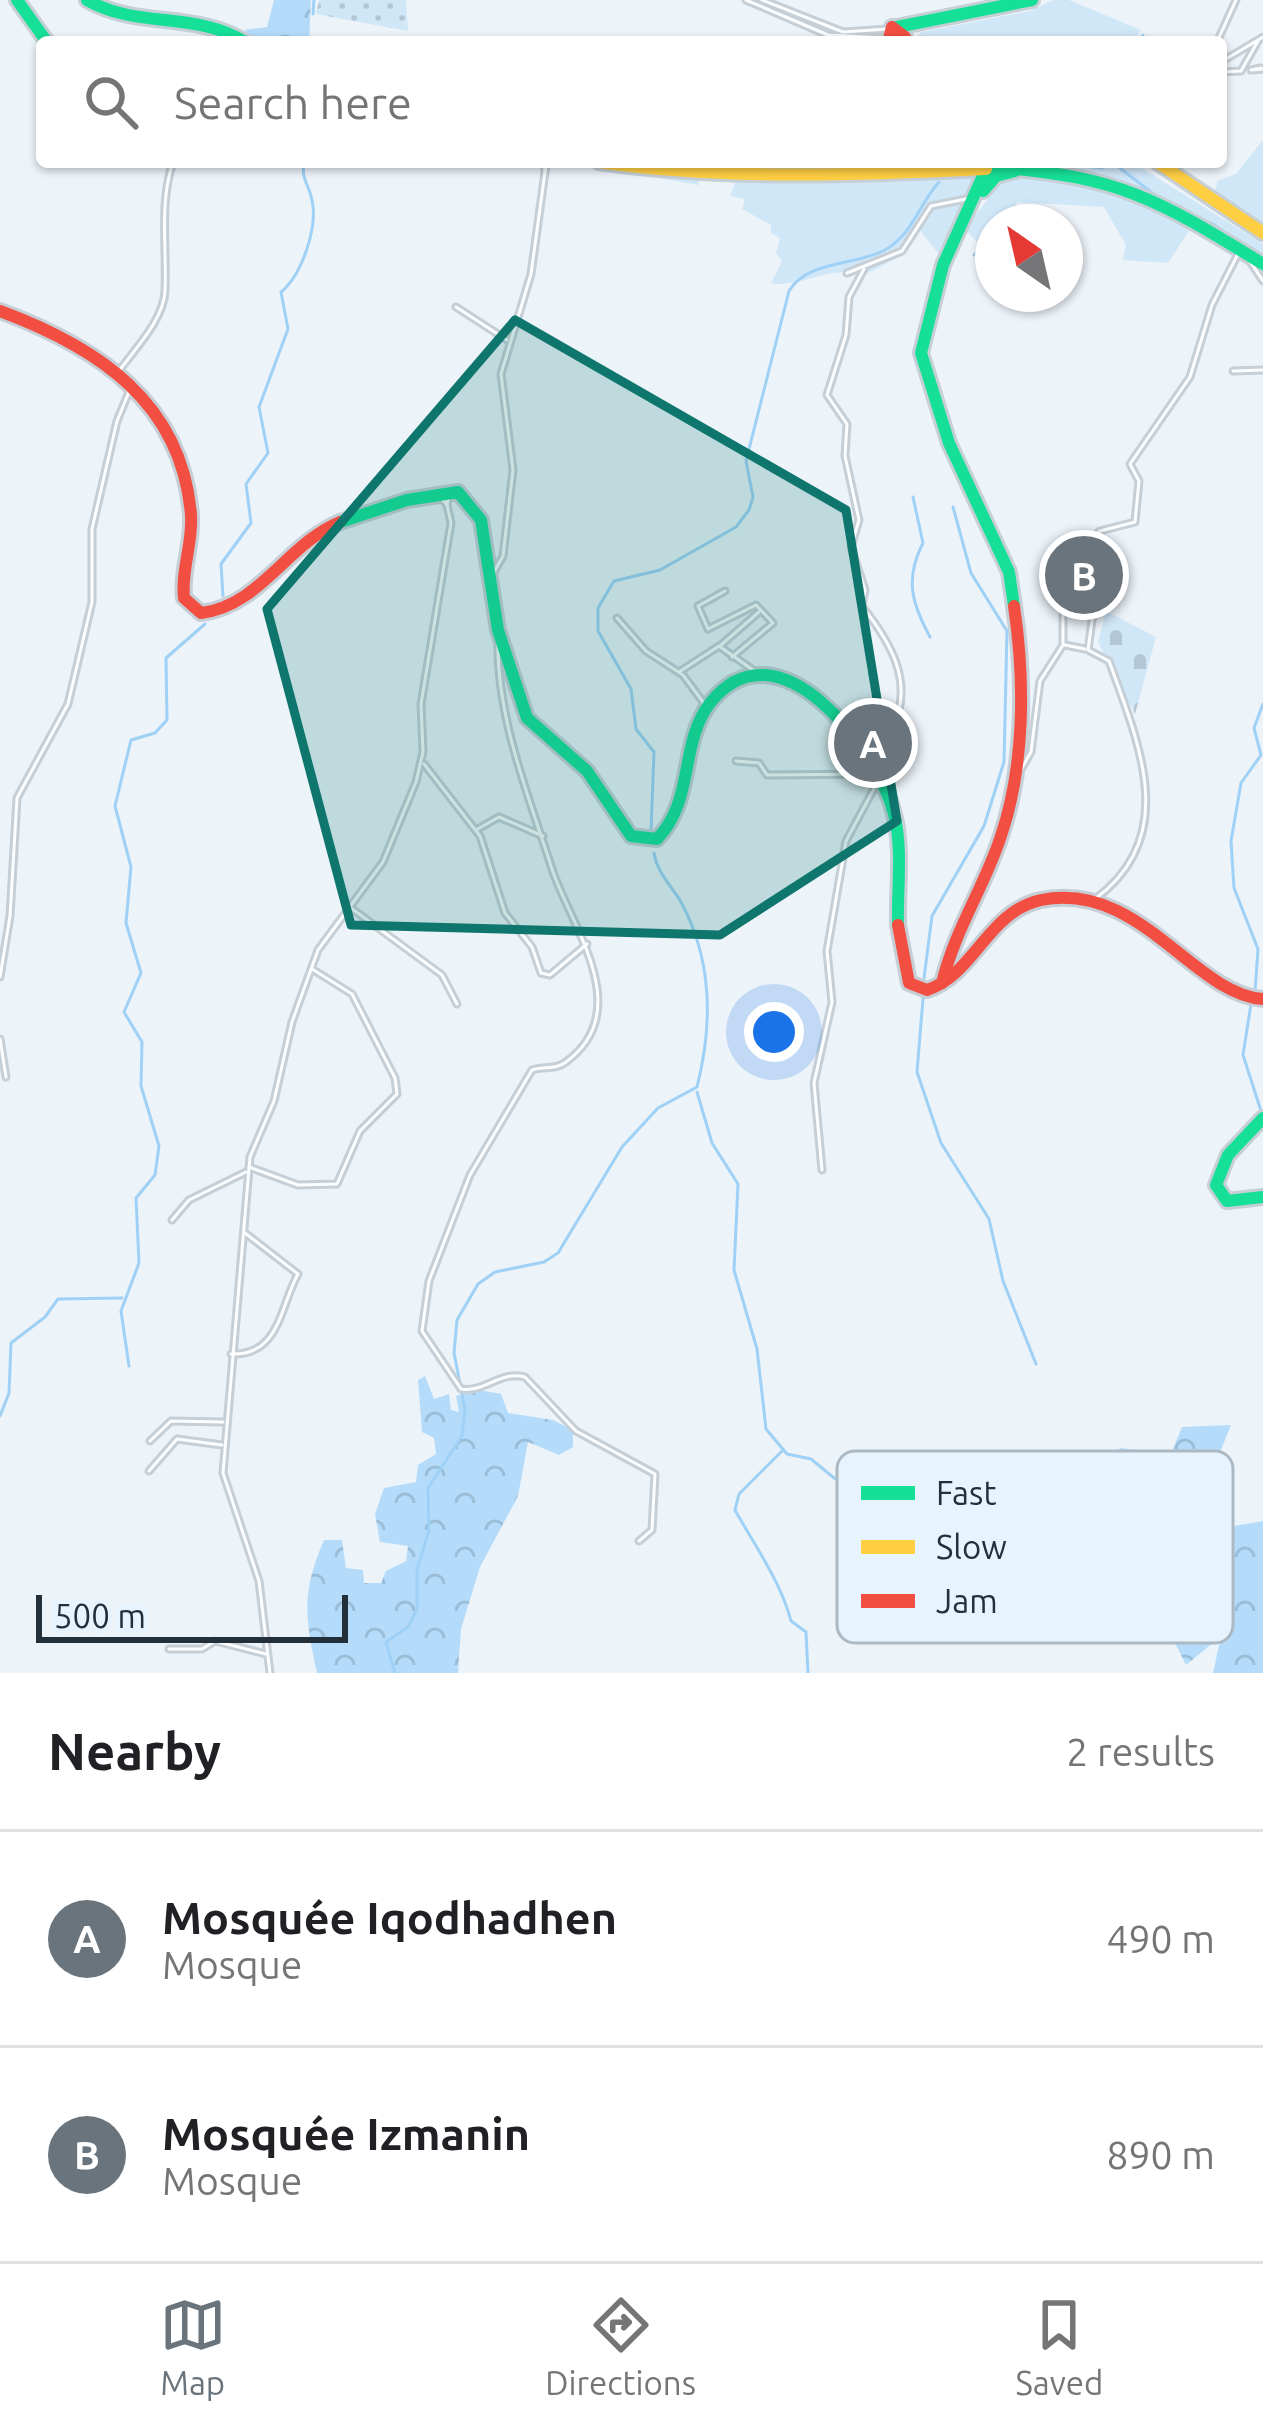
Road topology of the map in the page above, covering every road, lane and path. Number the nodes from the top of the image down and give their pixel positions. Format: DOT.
graph roads {
  1 [pos="17,0"];
  2 [pos="87,0"];
  3 [pos="747,0"];
  4 [pos="761,0"];
  5 [pos="1032,0"];
  6 [pos="1236,0"];
  7 [pos="780,11"];
  8 [pos="43,36"];
  9 [pos="236,36"];
  10 [pos="882,36"];
  11 [pos="895,36"];
  12 [pos="1219,36"];
  13 [pos="1260,39"];
  14 [pos="1227,58"];
  15 [pos="1227,72"];
  16 [pos="171,168"];
  17 [pos="545,168"];
  18 [pos="641,168"];
  19 [pos="1166,168"];
  20 [pos="991,174"];
  21 [pos="978,197"];
  22 [pos="1263,232"];
  23 [pos="1243,252"];
  24 [pos="1263,264"];
  25 [pos="864,269"];
  26 [pos="847,273"];
  27 [pos="1263,281"];
  28 [pos="456,307"];
  29 [pos="0,310"];
  30 [pos="509,341"];
  31 [pos="1263,370"];
  32 [pos="118,371"];
  33 [pos="1233,371"];
  34 [pos="133,382"];
  35 [pos="444,491"];
  36 [pos="447,506"];
  37 [pos="1081,558"];
  38 [pos="492,576"];
  39 [pos="724,591"];
  40 [pos="762,610"];
  41 [pos="617,618"];
  42 [pos="498,630"];
  43 [pos="1063,645"];
  44 [pos="719,646"];
  45 [pos="1088,650"];
  46 [pos="732,657"];
  47 [pos="679,672"];
  48 [pos="764,679"];
  49 [pos="706,707"];
  50 [pos="856,738"];
  51 [pos="422,761"];
  52 [pos="736,761"];
  53 [pos="879,776"];
  54 [pos="1016,776"];
  55 [pos="476,830"];
  56 [pos="544,837"];
  57 [pos="1092,901"];
  58 [pos="350,907"];
  59 [pos="588,943"];
  60 [pos="1,968"];
  61 [pos="311,968"];
  62 [pos="0,977"];
  63 [pos="942,985"];
  64 [pos="1263,999"];
  65 [pos="457,1004"];
  66 [pos="0,1040"];
  67 [pos="6,1077"];
  68 [pos="1263,1118"];
  69 [pos="249,1169"];
  70 [pos="822,1170"];
  71 [pos="1263,1197"];
  72 [pos="172,1220"];
  73 [pos="243,1232"];
  74 [pos="231,1354"];
  75 [pos="225,1422"];
  76 [pos="150,1441"];
  77 [pos="224,1445"];
  78 [pos="148,1471"];
  79 [pos="639,1540"];
  80 [pos="169,1649"];
  81 [pos="268,1654"];
  82 [pos="270,1673"];
  1 -- 8 [label="street"];
  2 -- 9 [label="street"];
  3 -- 7 [label="street"];
  4 -- 7 [label="street"];
  5 -- 11 [label="street"];
  6 -- 12 [label="street"];
  7 -- 10 [label="street"];
  13 -- 14 [label="street"];
  13 -- 15 [label="street"];
  16 -- 32 [label="street"];
  17 -- 30 [label="street"];
  18 -- 20 [label="street"];
  19 -- 22 [label="street"];
  20 -- 21 [label="street"];
  20 -- 23 [label="street"];
  21 -- 25 [label="street"];
  21 -- 54 [label="street"];
  23 -- 24 [label="street"];
  23 -- 27 [label="street"];
  23 -- 37 [label="street"];
  25 -- 26 [label="street"];
  25 -- 50 [label="street"];
  28 -- 30 [label="street"];
  29 -- 32 [label="street"];
  30 -- 38 [label="street"];
  31 -- 33 [label="street"];
  32 -- 34 [label="street"];
  34 -- 35 [label="street"];
  34 -- 60 [label="street"];
  35 -- 36 [label="street"];
  35 -- 36 [label="street"];
  35 -- 38 [label="street"];
  36 -- 51 [label="street"];
  37 -- 43 [label="street"];
  37 -- 45 [label="street"];
  38 -- 42 [label="street"];
  39 -- 40 [label="street"];
  40 -- 44 [label="street"];
  40 -- 46 [label="street"];
  41 -- 47 [label="street"];
  42 -- 49 [label="street"];
  42 -- 56 [label="street"];
  43 -- 45 [label="street"];
  43 -- 54 [label="street"];
  44 -- 46 [label="street"];
  44 -- 47 [label="street"];
  45 -- 57 [label="street"];
  46 -- 48 [label="street"];
  47 -- 49 [label="street"];
  48 -- 49 [label="street"];
  48 -- 50 [label="street"];
  50 -- 53 [label="street"];
  51 -- 55 [label="street"];
  51 -- 58 [label="street"];
  52 -- 53 [label="street"];
  53 -- 63 [label="street"];
  53 -- 70 [label="street"];
  54 -- 63 [label="street"];
  55 -- 56 [label="street"];
  55 -- 59 [label="street"];
  56 -- 59 [label="street"];
  57 -- 63 [label="street"];
  57 -- 64 [label="street"];
  58 -- 61 [label="street"];
  58 -- 65 [label="street"];
  59 -- 79 [label="street"];
  60 -- 62 [label="street"];
  61 -- 69 [label="street"];
  61 -- 69 [label="street"];
  66 -- 67 [label="street"];
  68 -- 71 [label="street"];
  69 -- 72 [label="street"];
  69 -- 73 [label="street"];
  73 -- 74 [label="street"];
  73 -- 74 [label="street"];
  74 -- 75 [label="street"];
  75 -- 76 [label="street"];
  75 -- 77 [label="street"];
  77 -- 78 [label="street"];
  77 -- 81 [label="street"];
  80 -- 81 [label="street"];
  81 -- 82 [label="street"];
}
